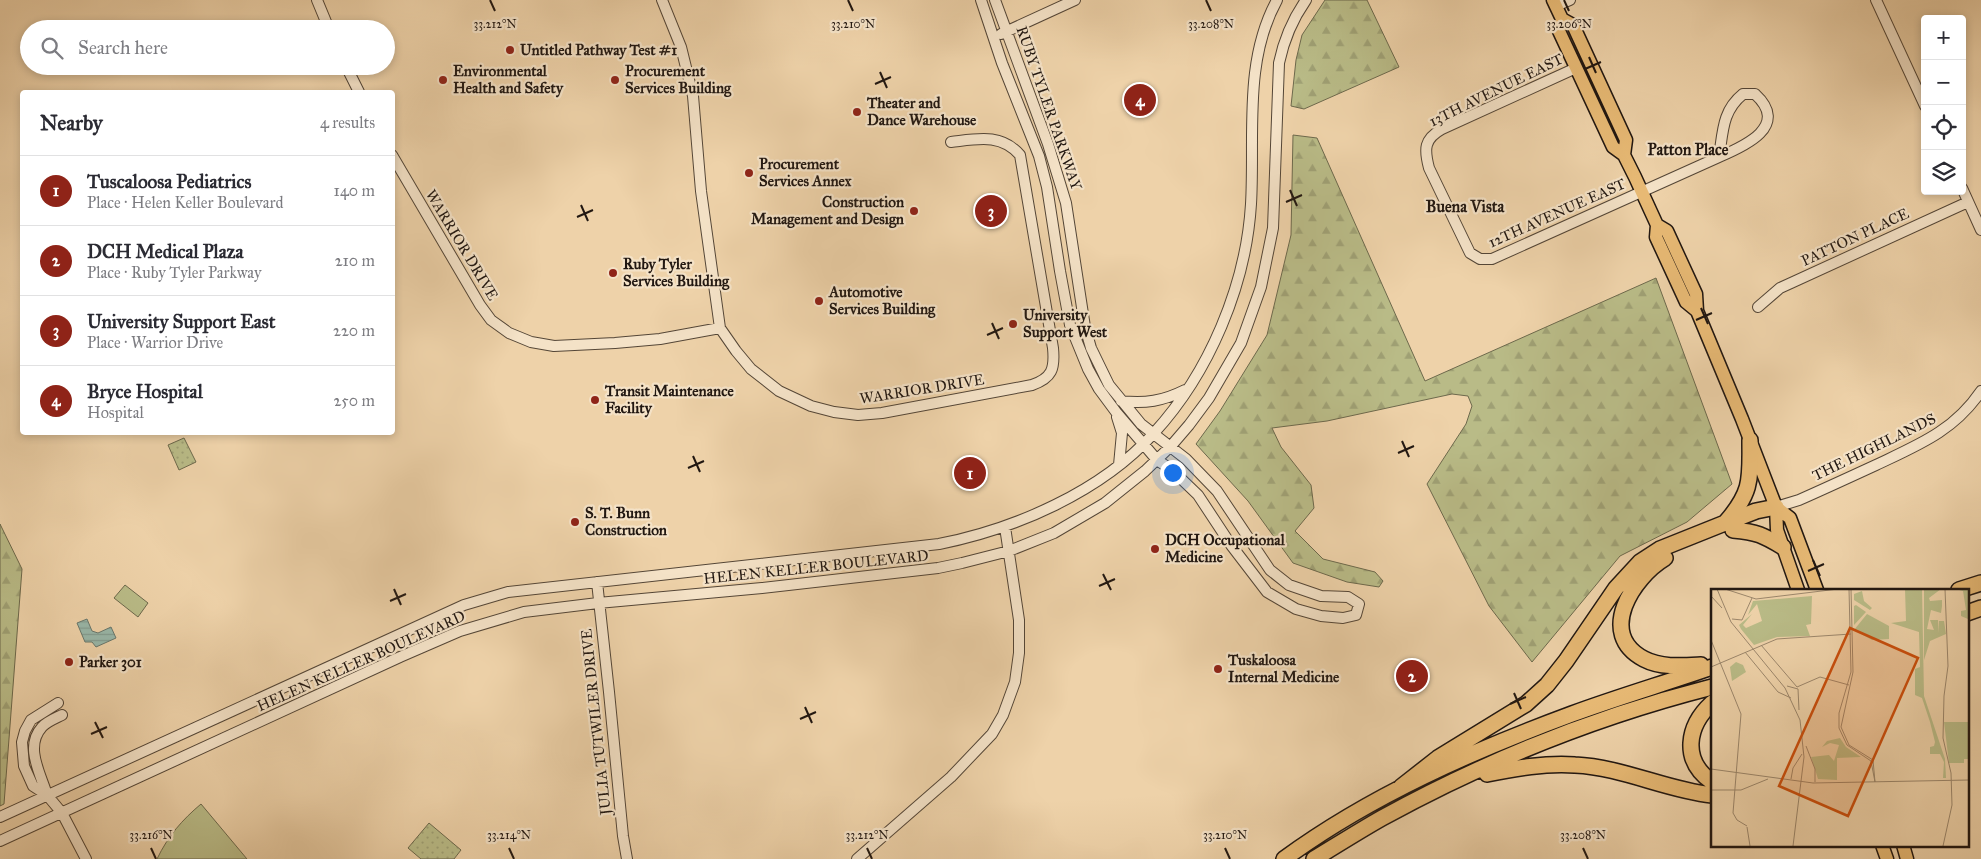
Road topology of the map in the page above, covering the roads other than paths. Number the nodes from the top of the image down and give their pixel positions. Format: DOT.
graph roads {
  1 [pos="317,0"];
  2 [pos="662,0"];
  3 [pos="981,0"];
  4 [pos="995,0"];
  5 [pos="1075,0"];
  6 [pos="1278,0"];
  7 [pos="1306,0"];
  8 [pos="1570,0"];
  9 [pos="1876,0"];
  10 [pos="1554,3"];
  11 [pos="1562,19"];
  12 [pos="325,20"];
  13 [pos="1006,32"];
  14 [pos="994,38"];
  15 [pos="1576,68"];
  16 [pos="350,75"];
  17 [pos="358,90"];
  18 [pos="1925,105"];
  19 [pos="951,142"];
  20 [pos="1624,155"];
  21 [pos="1719,157"];
  22 [pos="395,160"];
  23 [pos="1642,192"];
  24 [pos="1965,195"];
  25 [pos="1968,202"];
  26 [pos="1981,230"];
  27 [pos="1484,259"];
  28 [pos="1758,306"];
  29 [pos="720,328"];
  30 [pos="1188,389"];
  31 [pos="1981,391"];
  32 [pos="1121,401"];
  33 [pos="1116,412"];
  34 [pos="1154,434"];
  35 [pos="1750,440"];
  36 [pos="1143,444"];
  37 [pos="1171,446"];
  38 [pos="1157,460"];
  39 [pos="1119,465"];
  40 [pos="1217,492"];
  41 [pos="1203,504"];
  42 [pos="1776,507"];
  43 [pos="1729,526"];
  44 [pos="1005,527"];
  45 [pos="1783,547"];
  46 [pos="1009,550"];
  47 [pos="1266,563"];
  48 [pos="1252,573"];
  49 [pos="597,582"];
  50 [pos="1981,583"];
  51 [pos="1798,589"];
  52 [pos="1817,589"];
  53 [pos="1961,589"];
  54 [pos="598,604"];
  55 [pos="1981,608"];
  56 [pos="1968,612"];
  57 [pos="1968,618"];
  58 [pos="1981,618"];
  59 [pos="1711,665"];
  60 [pos="1711,665"];
  61 [pos="1711,687"];
  62 [pos="58,703"];
  63 [pos="1711,704"];
  64 [pos="62,714"];
  65 [pos="1459,780"];
  66 [pos="1711,781"];
  67 [pos="1400,787"];
  68 [pos="48,795"];
  69 [pos="1711,795"];
  70 [pos="62,813"];
  71 [pos="0,817"];
  72 [pos="0,841"];
  73 [pos="1882,846"];
  74 [pos="1903,846"];
  75 [pos="86,859"];
  76 [pos="627,859"];
  77 [pos="857,859"];
  78 [pos="1284,859"];
  79 [pos="1314,859"];
  80 [pos="1887,859"];
  81 [pos="1908,859"];
  1 -- 12 [label="street"];
  2 -- 29 [label="street"];
  3 -- 14 [label="street, RUBY TYLER PARKWAY"];
  4 -- 13 [label="street, RUBY TYLER PARKWAY"];
  5 -- 13 [label="street"];
  6 -- 30 [label="street, HELEN KELLER BOULEVARD"];
  7 -- 37 [label="street, HELEN KELLER BOULEVARD"];
  8 -- 10 [label="street"];
  9 -- 18 [label="street"];
  10 -- 11 [label="main road"];
  11 -- 15 [label="main road"];
  11 -- 20 [label="main road"];
  13 -- 14 [label="street"];
  13 -- 32 [label="street, RUBY TYLER PARKWAY"];
  14 -- 33 [label="street, RUBY TYLER PARKWAY"];
  15 -- 20 [label="main road"];
  15 -- 27 [label="street, 13TH AVENUE EAST"];
  16 -- 17 [label="street"];
  19 -- 29 [label="street, WARRIOR DRIVE"];
  20 -- 23 [label="main road"];
  21 -- 21 [label="street, 12TH AVENUE EAST"];
  21 -- 23 [label="street, 12TH AVENUE EAST"];
  22 -- 29 [label="street, WARRIOR DRIVE"];
  23 -- 27 [label="street, 12TH AVENUE EAST"];
  23 -- 35 [label="main road"];
  24 -- 25 [label="street"];
  25 -- 26 [label="street"];
  25 -- 28 [label="street, PATTON PLACE"];
  30 -- 32 [label="street"];
  30 -- 34 [label="street, HELEN KELLER BOULEVARD"];
  31 -- 42 [label="street, THE HIGHLANDS"];
  32 -- 34 [label="street, RUBY TYLER PARKWAY"];
  33 -- 36 [label="street, RUBY TYLER PARKWAY"];
  33 -- 39 [label="street"];
  34 -- 36 [label="street, HELEN KELLER BOULEVARD"];
  34 -- 37 [label="street, RUBY TYLER PARKWAY"];
  35 -- 42 [label="main road"];
  35 -- 43 [label="highway"];
  36 -- 38 [label="street, RUBY TYLER PARKWAY"];
  36 -- 39 [label="street, HELEN KELLER BOULEVARD"];
  37 -- 38 [label="street, HELEN KELLER BOULEVARD"];
  37 -- 40 [label="street, RUBY TYLER PARKWAY"];
  38 -- 41 [label="street, RUBY TYLER PARKWAY"];
  38 -- 46 [label="street, HELEN KELLER BOULEVARD"];
  39 -- 44 [label="street, HELEN KELLER BOULEVARD"];
  40 -- 41 [label="street"];
  40 -- 47 [label="street, RUBY TYLER PARKWAY"];
  41 -- 48 [label="street, RUBY TYLER PARKWAY"];
  42 -- 43 [label="highway"];
  42 -- 45 [label="main road"];
  42 -- 52 [label="main road"];
  43 -- 45 [label="highway"];
  43 -- 59 [label="highway"];
  43 -- 67 [label="highway"];
  44 -- 46 [label="street"];
  44 -- 49 [label="street, HELEN KELLER BOULEVARD"];
  45 -- 51 [label="main road"];
  46 -- 54 [label="street, HELEN KELLER BOULEVARD"];
  46 -- 77 [label="street"];
  47 -- 48 [label="street"];
  47 -- 48 [label="street, RUBY TYLER PARKWAY"];
  49 -- 54 [label="street, JULIA TUTWILER DRIVE"];
  49 -- 68 [label="street, HELEN KELLER BOULEVARD"];
  50 -- 53 [label="highway"];
  54 -- 70 [label="street, HELEN KELLER BOULEVARD"];
  54 -- 76 [label="street, JULIA TUTWILER DRIVE"];
  55 -- 56 [label="highway"];
  57 -- 58 [label="highway"];
  60 -- 67 [label="highway"];
  61 -- 65 [label="highway"];
  62 -- 68 [label="street"];
  63 -- 66 [label="highway"];
  64 -- 68 [label="street"];
  65 -- 69 [label="highway"];
  65 -- 79 [label="highway"];
  67 -- 78 [label="highway"];
  68 -- 70 [label="street"];
  68 -- 71 [label="street, HELEN KELLER BOULEVARD"];
  70 -- 72 [label="street, HELEN KELLER BOULEVARD"];
  70 -- 75 [label="street"];
  73 -- 80 [label="main road"];
  74 -- 81 [label="main road"];
}
